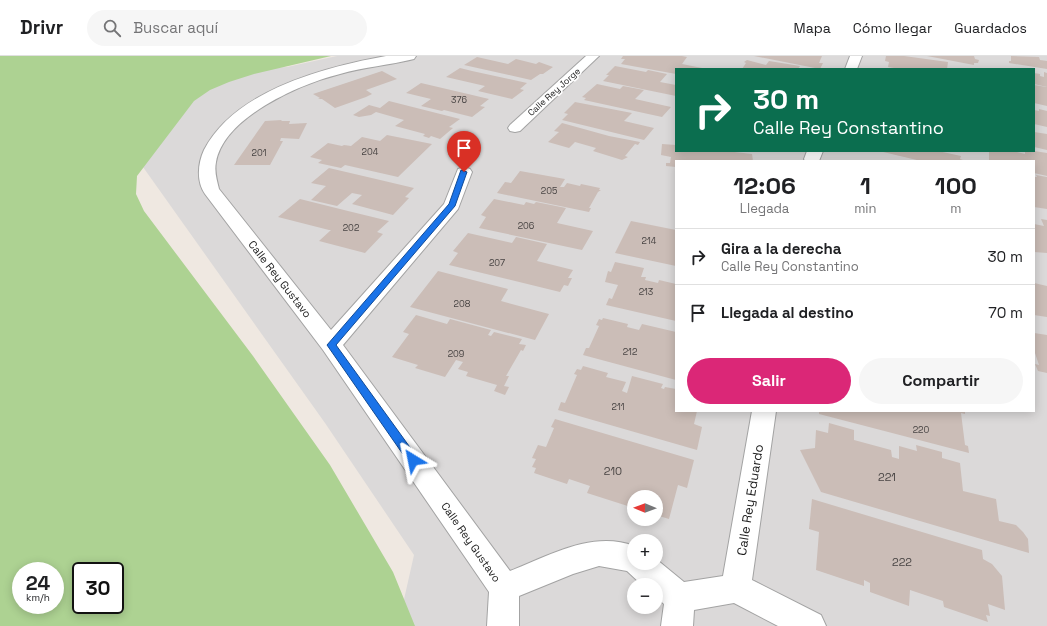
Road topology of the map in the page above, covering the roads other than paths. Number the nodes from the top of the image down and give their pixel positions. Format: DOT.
graph roads {
  1 [pos="410,56"];
  2 [pos="593,56"];
  3 [pos="856,56"];
  4 [pos="851,68"];
  5 [pos="515,128"];
  6 [pos="464,172"];
  7 [pos="331,345"];
  8 [pos="764,412"];
  9 [pos="627,557"];
  10 [pos="644,570"];
  11 [pos="504,588"];
  12 [pos="736,588"];
  13 [pos="678,612"];
  14 [pos="503,626"];
  15 [pos="810,626"];
  1 -- 7 [label="street, Calle Rey Gustavo"];
  2 -- 5 [label="street, Calle Rey Jorge"];
  3 -- 4 [label="street"];
  6 -- 7 [label="street"];
  7 -- 11 [label="street, Calle Rey Gustavo"];
  8 -- 12 [label="street, Calle Rey Eduardo"];
  9 -- 11 [label="street, Calle Rey Gustavo"];
  10 -- 13 [label="street"];
  11 -- 14 [label="street, Calle Rey Gustavo"];
  12 -- 13 [label="street"];
  12 -- 15 [label="street"];
}
